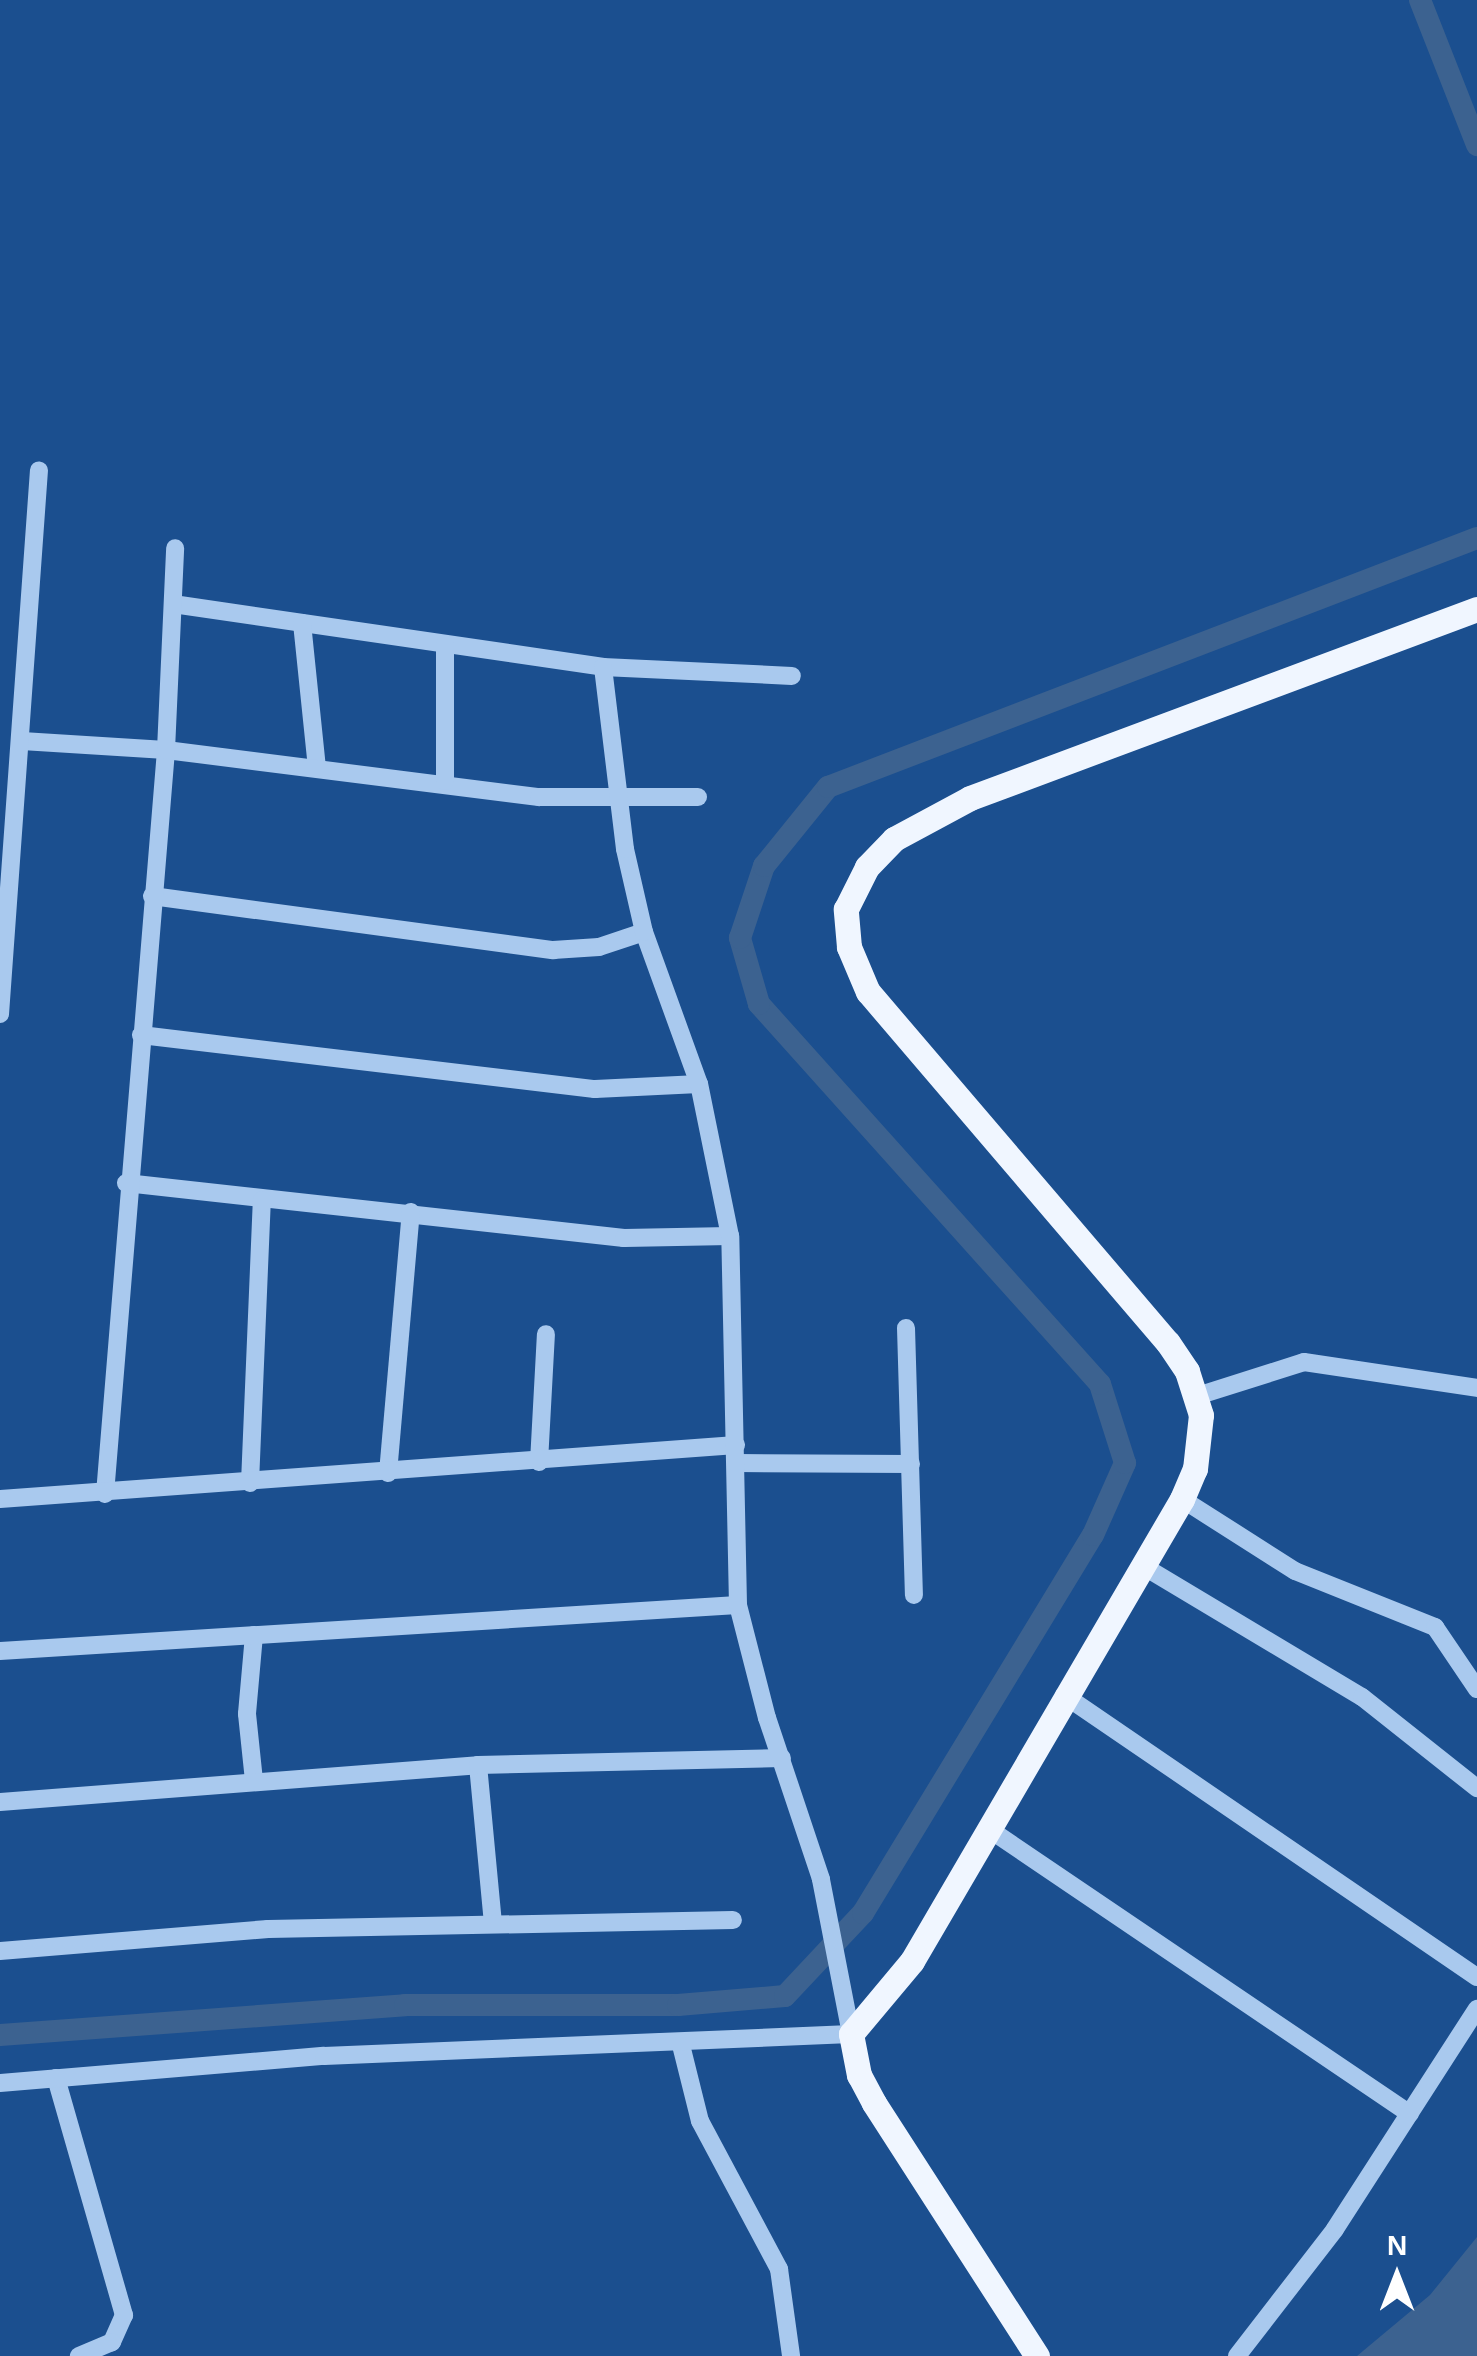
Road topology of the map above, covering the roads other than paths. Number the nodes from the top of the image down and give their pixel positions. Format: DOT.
graph roads {
  1 [pos="39,470"];
  2 [pos="176,548"];
  3 [pos="173,604"];
  4 [pos="1477,609"];
  5 [pos="302,623"];
  6 [pos="446,644"];
  7 [pos="602,668"];
  8 [pos="792,676"];
  9 [pos="22,742"];
  10 [pos="166,750"];
  11 [pos="317,768"];
  12 [pos="445,781"];
  13 [pos="698,796"];
  14 [pos="618,798"];
  15 [pos="152,896"];
  16 [pos="644,932"];
  17 [pos="5,939"];
  18 [pos="0,1014"];
  19 [pos="141,1035"];
  20 [pos="699,1084"];
  21 [pos="126,1183"];
  22 [pos="262,1200"];
  23 [pos="410,1212"];
  24 [pos="730,1236"];
  25 [pos="906,1328"];
  26 [pos="546,1334"];
  27 [pos="1477,1388"];
  28 [pos="1197,1396"];
  29 [pos="736,1454"];
  30 [pos="540,1462"];
  31 [pos="911,1464"];
  32 [pos="388,1473"];
  33 [pos="250,1484"];
  34 [pos="105,1494"];
  35 [pos="0,1499"];
  36 [pos="1182,1500"];
  37 [pos="1143,1566"];
  38 [pos="914,1595"];
  39 [pos="738,1605"];
  40 [pos="254,1635"];
  41 [pos="0,1651"];
  42 [pos="1477,1689"];
  43 [pos="1064,1695"];
  44 [pos="782,1758"];
  45 [pos="478,1765"];
  46 [pos="254,1782"];
  47 [pos="1477,1788"];
  48 [pos="0,1802"];
  49 [pos="988,1829"];
  50 [pos="733,1920"];
  51 [pos="493,1923"];
  52 [pos="0,1951"];
  53 [pos="1477,1977"];
  54 [pos="1477,2009"];
  55 [pos="852,2034"];
  56 [pos="681,2045"];
  57 [pos="56,2078"];
  58 [pos="0,2083"];
  59 [pos="1410,2114"];
  60 [pos="80,2356"];
  61 [pos="791,2356"];
  62 [pos="1037,2356"];
  63 [pos="1237,2356"];
  1 -- 9 [label="street"];
  2 -- 3 [label="street"];
  3 -- 5 [label="street"];
  3 -- 10 [label="street"];
  4 -- 28 [label="main road"];
  5 -- 6 [label="street"];
  5 -- 11 [label="street"];
  6 -- 7 [label="street"];
  6 -- 12 [label="street"];
  7 -- 8 [label="street"];
  7 -- 14 [label="street"];
  9 -- 10 [label="street"];
  9 -- 17 [label="street"];
  10 -- 11 [label="street"];
  10 -- 15 [label="street"];
  11 -- 12 [label="street"];
  12 -- 14 [label="street"];
  13 -- 14 [label="street"];
  14 -- 16 [label="street"];
  15 -- 16 [label="street"];
  15 -- 19 [label="street"];
  16 -- 20 [label="street"];
  17 -- 18 [label="street"];
  19 -- 20 [label="street"];
  19 -- 21 [label="street"];
  20 -- 24 [label="street"];
  21 -- 22 [label="street"];
  21 -- 34 [label="street"];
  22 -- 23 [label="street"];
  22 -- 33 [label="street"];
  23 -- 24 [label="street"];
  23 -- 32 [label="street"];
  24 -- 29 [label="street"];
  25 -- 31 [label="street"];
  26 -- 30 [label="street"];
  27 -- 28 [label="street"];
  28 -- 36 [label="main road"];
  29 -- 30 [label="street"];
  29 -- 31 [label="street"];
  29 -- 39 [label="street"];
  30 -- 32 [label="street"];
  31 -- 38 [label="street"];
  32 -- 33 [label="street"];
  33 -- 34 [label="street"];
  34 -- 35 [label="street"];
  36 -- 37 [label="main road"];
  36 -- 42 [label="street"];
  37 -- 43 [label="main road"];
  37 -- 47 [label="street"];
  39 -- 40 [label="street"];
  39 -- 44 [label="street"];
  40 -- 41 [label="street"];
  40 -- 46 [label="street"];
  43 -- 49 [label="main road"];
  43 -- 53 [label="street"];
  44 -- 45 [label="street"];
  44 -- 55 [label="street"];
  45 -- 46 [label="street"];
  45 -- 51 [label="street"];
  46 -- 48 [label="street"];
  49 -- 55 [label="main road"];
  49 -- 59 [label="street"];
  50 -- 51 [label="street"];
  51 -- 52 [label="street"];
  54 -- 59 [label="street"];
  55 -- 56 [label="street"];
  55 -- 62 [label="main road"];
  56 -- 57 [label="street"];
  56 -- 61 [label="street"];
  57 -- 58 [label="street"];
  57 -- 60 [label="street"];
  59 -- 63 [label="street"];
}
